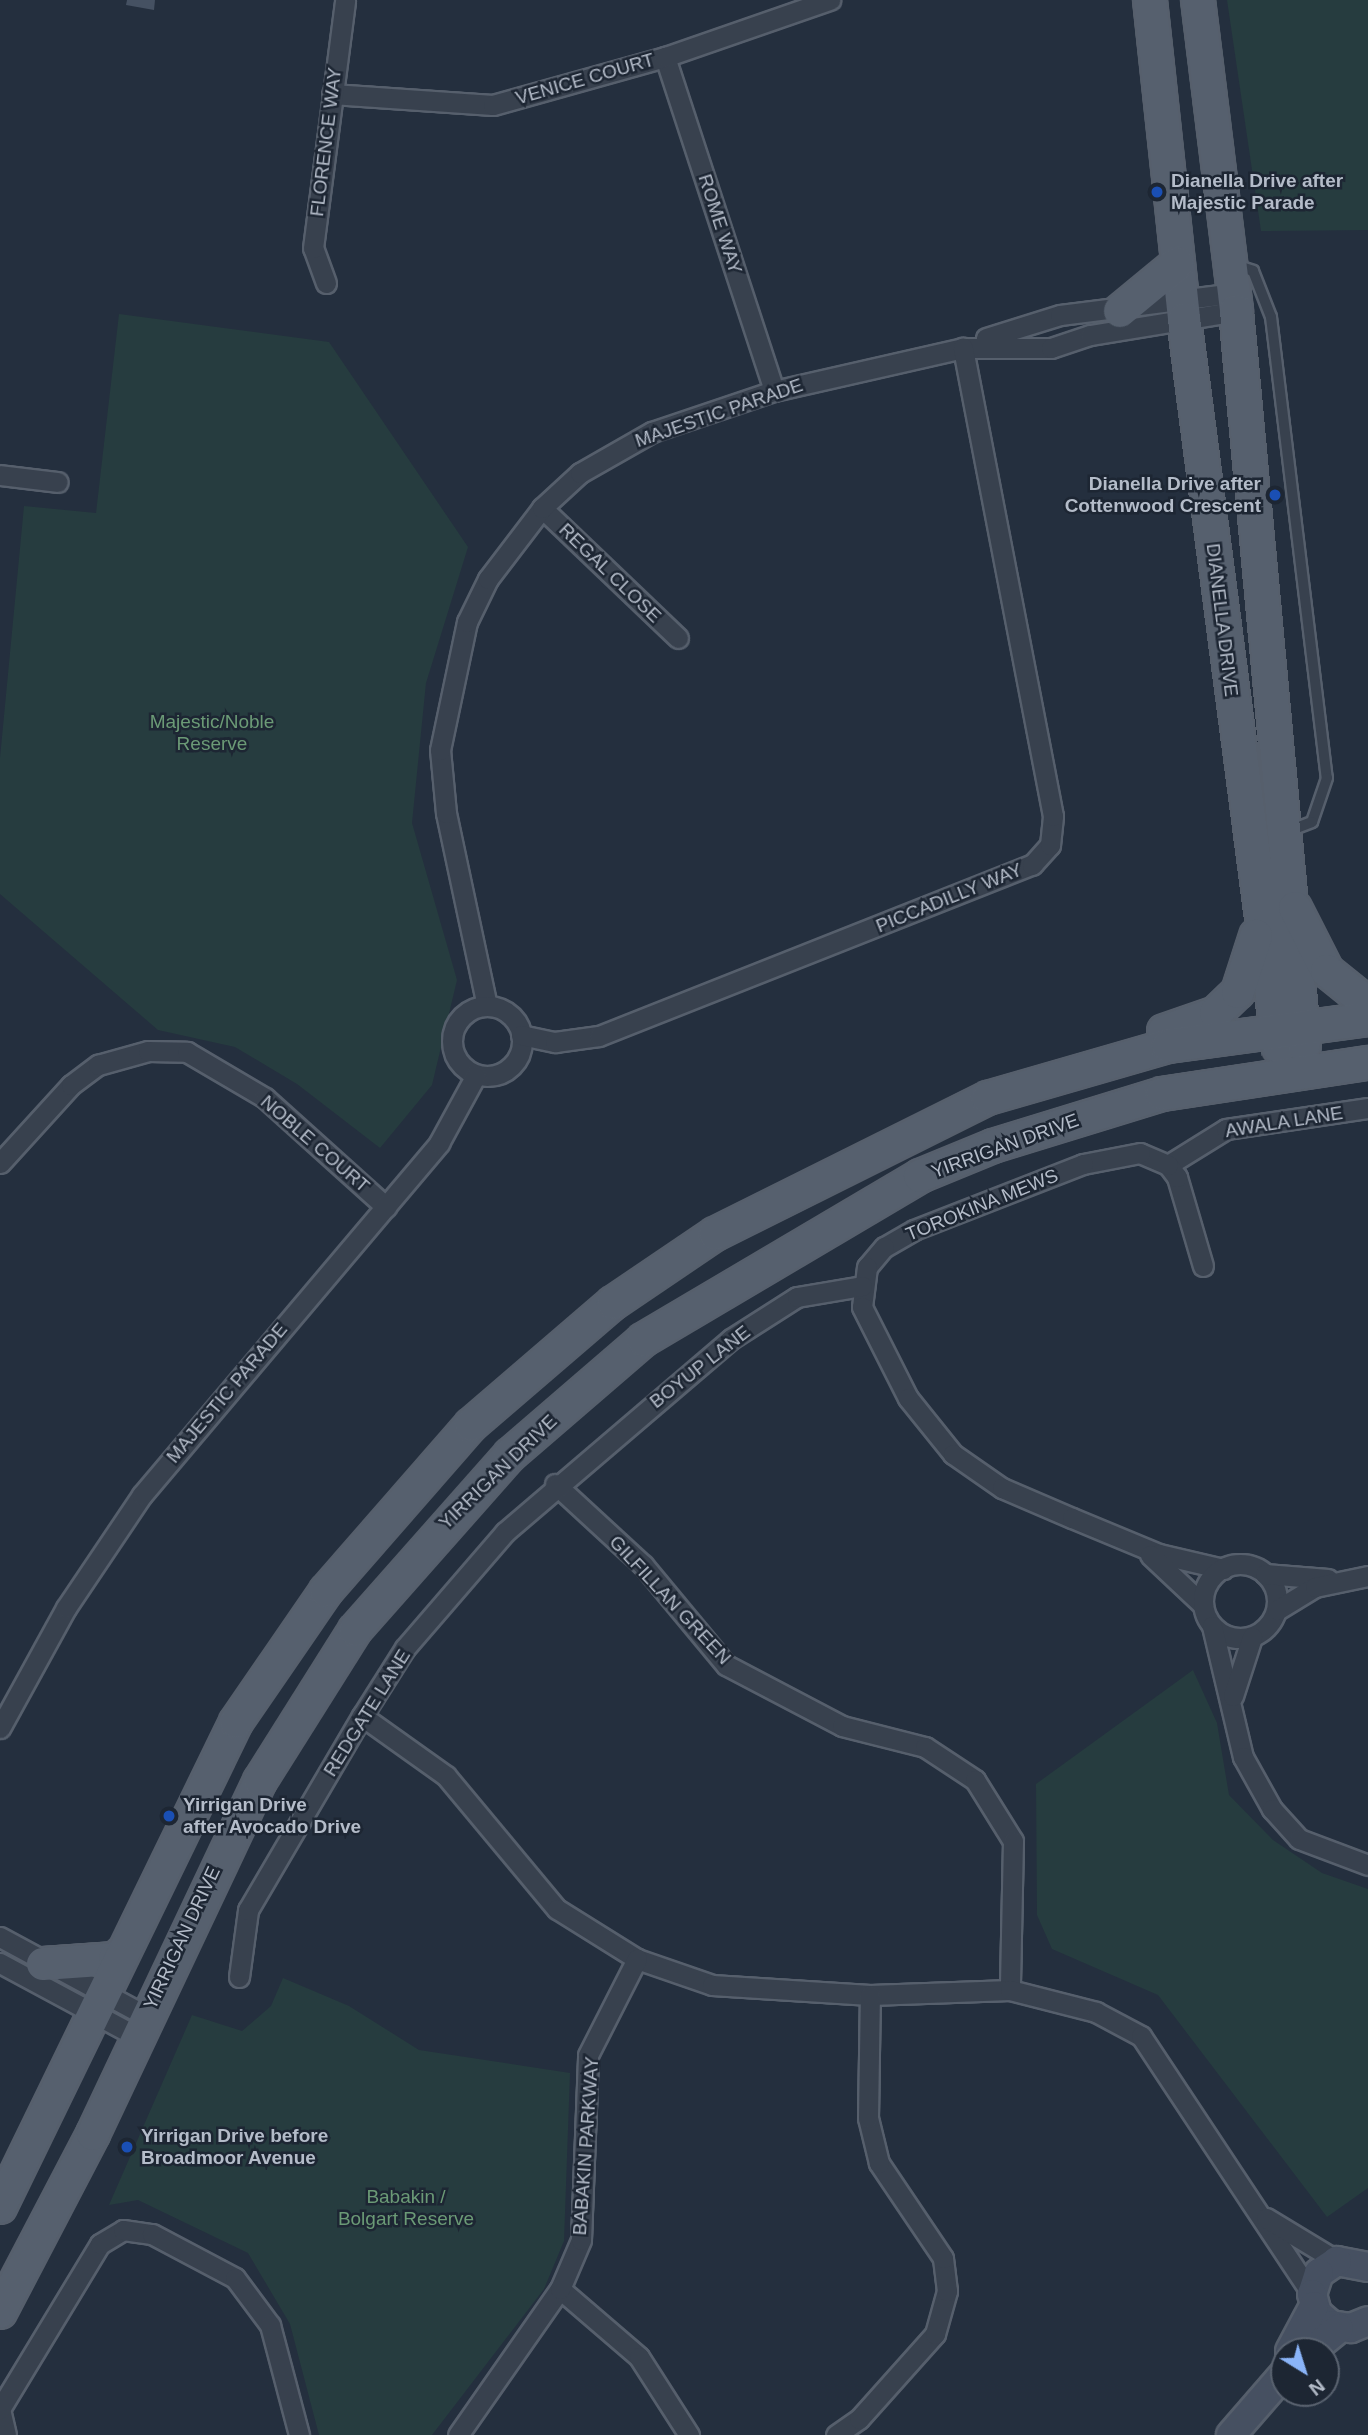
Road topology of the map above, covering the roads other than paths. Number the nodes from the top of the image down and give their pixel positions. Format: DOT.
graph roads {
  1 [pos="345,0"];
  2 [pos="830,0"];
  3 [pos="1150,0"];
  4 [pos="1198,0"];
  5 [pos="665,57"];
  6 [pos="332,94"];
  7 [pos="1178,263"];
  8 [pos="326,283"];
  9 [pos="1234,290"];
  10 [pos="1183,310"];
  11 [pos="1120,311"];
  12 [pos="972,346"];
  13 [pos="774,391"];
  14 [pos="0,475"];
  15 [pos="58,482"];
  16 [pos="542,508"];
  17 [pos="678,638"];
  18 [pos="1284,833"];
  19 [pos="1291,901"];
  20 [pos="1259,906"];
  21 [pos="1368,1004"];
  22 [pos="487,1006"];
  23 [pos="1368,1019"];
  24 [pos="1288,1027"];
  25 [pos="522,1035"];
  26 [pos="1368,1063"];
  27 [pos="1295,1071"];
  28 [pos="476,1074"];
  29 [pos="988,1098"];
  30 [pos="1368,1108"];
  31 [pos="0,1163"];
  32 [pos="1168,1165"];
  33 [pos="386,1207"];
  34 [pos="1203,1266"];
  35 [pos="862,1286"];
  36 [pos="555,1484"];
  37 [pos="1141,1547"];
  38 [pos="1223,1569"];
  39 [pos="1265,1574"];
  40 [pos="1368,1576"];
  41 [pos="1346,1579"];
  42 [pos="1203,1605"];
  43 [pos="1276,1610"];
  44 [pos="1212,1626"];
  45 [pos="1252,1637"];
  46 [pos="1233,1696"];
  47 [pos="362,1716"];
  48 [pos="0,1728"];
  49 [pos="1368,1865"];
  50 [pos="0,1937"];
  51 [pos="123,1952"];
  52 [pos="638,1959"];
  53 [pos="0,1963"];
  54 [pos="43,1964"];
  55 [pos="239,1977"];
  56 [pos="1010,1990"];
  57 [pos="870,1995"];
  58 [pos="100,1999"];
  59 [pos="141,2026"];
  60 [pos="0,2207"];
  61 [pos="1263,2215"];
  62 [pos="1355,2258"];
  63 [pos="560,2289"];
  64 [pos="1313,2300"];
  65 [pos="0,2312"];
  66 [pos="1357,2329"];
  67 [pos="1296,2337"];
  68 [pos="1340,2337"];
  69 [pos="1270,2387"];
  70 [pos="0,2409"];
  71 [pos="6,2435"];
  72 [pos="299,2435"];
  73 [pos="458,2435"];
  74 [pos="689,2435"];
  75 [pos="835,2435"];
  76 [pos="1231,2435"];
  1 -- 6 [label="street, FLORENCE WAY"];
  2 -- 5 [label="street, VENICE COURT"];
  3 -- 7 [label="main road, DIANELLA DRIVE"];
  4 -- 9 [label="main road, DIANELLA DRIVE"];
  5 -- 6 [label="street, VENICE COURT"];
  5 -- 13 [label="street, ROME WAY"];
  6 -- 8 [label="street, FLORENCE WAY"];
  7 -- 10 [label="main road, DIANELLA DRIVE"];
  7 -- 11 [label="main road"];
  9 -- 10 [label="street, MAJESTIC PARADE"];
  9 -- 18 [label="main road, DIANELLA DRIVE"];
  9 -- 18 [label="lane"];
  10 -- 11 [label="street, MAJESTIC PARADE"];
  10 -- 12 [label="street, MAJESTIC PARADE"];
  10 -- 20 [label="main road, DIANELLA DRIVE"];
  11 -- 12 [label="street, MAJESTIC PARADE"];
  12 -- 13 [label="street, MAJESTIC PARADE"];
  12 -- 25 [label="street, PICCADILLY WAY"];
  13 -- 16 [label="street, MAJESTIC PARADE"];
  14 -- 15 [label="street"];
  16 -- 17 [label="street, REGAL CLOSE"];
  16 -- 22 [label="street, MAJESTIC PARADE"];
  18 -- 19 [label="main road, DIANELLA DRIVE"];
  19 -- 21 [label="main road"];
  19 -- 24 [label="main road, DIANELLA DRIVE"];
  20 -- 24 [label="main road, DIANELLA DRIVE"];
  20 -- 29 [label="main road"];
  22 -- 25 [label="street"];
  22 -- 28 [label="street"];
  23 -- 24 [label="main road"];
  24 -- 27 [label="main road, DIANELLA DRIVE"];
  24 -- 29 [label="main road"];
  25 -- 28 [label="street"];
  26 -- 27 [label="main road, YIRRIGAN DRIVE"];
  27 -- 59 [label="main road, YIRRIGAN DRIVE"];
  28 -- 33 [label="street, MAJESTIC PARADE"];
  29 -- 51 [label="main road"];
  30 -- 32 [label="street, AWALA LANE"];
  31 -- 33 [label="street, NOBLE COURT"];
  32 -- 34 [label="street"];
  32 -- 35 [label="street, TOROKINA MEWS"];
  33 -- 48 [label="street, MAJESTIC PARADE"];
  35 -- 36 [label="street, BOYUP LANE"];
  35 -- 37 [label="street"];
  36 -- 47 [label="street, REDGATE LANE"];
  36 -- 56 [label="street, GILFILLAN GREEN"];
  37 -- 38 [label="street"];
  37 -- 42 [label="street"];
  38 -- 39 [label="street"];
  38 -- 42 [label="street"];
  39 -- 41 [label="street"];
  39 -- 43 [label="street"];
  40 -- 41 [label="street"];
  41 -- 43 [label="street"];
  42 -- 44 [label="street"];
  43 -- 45 [label="street"];
  44 -- 45 [label="street"];
  44 -- 46 [label="street"];
  45 -- 46 [label="street"];
  46 -- 49 [label="street"];
  47 -- 52 [label="street"];
  47 -- 55 [label="street, REDGATE LANE"];
  50 -- 54 [label="street"];
  51 -- 54 [label="main road"];
  51 -- 58 [label="main road"];
  52 -- 57 [label="street"];
  52 -- 63 [label="street, BABAKIN PARKWAY"];
  53 -- 58 [label="street"];
  54 -- 58 [label="street"];
  56 -- 57 [label="street"];
  56 -- 61 [label="street"];
  57 -- 75 [label="street"];
  58 -- 59 [label="street"];
  58 -- 60 [label="main road"];
  59 -- 65 [label="main road, YIRRIGAN DRIVE"];
  61 -- 62 [label="street"];
  61 -- 64 [label="street"];
  62 -- 64 [label="street"];
  63 -- 73 [label="street, BABAKIN PARKWAY"];
  63 -- 74 [label="street"];
  64 -- 66 [label="street"];
  64 -- 67 [label="street"];
  66 -- 68 [label="street"];
  69 -- 76 [label="street"];
  70 -- 71 [label="street"];
  70 -- 72 [label="street"];
}
